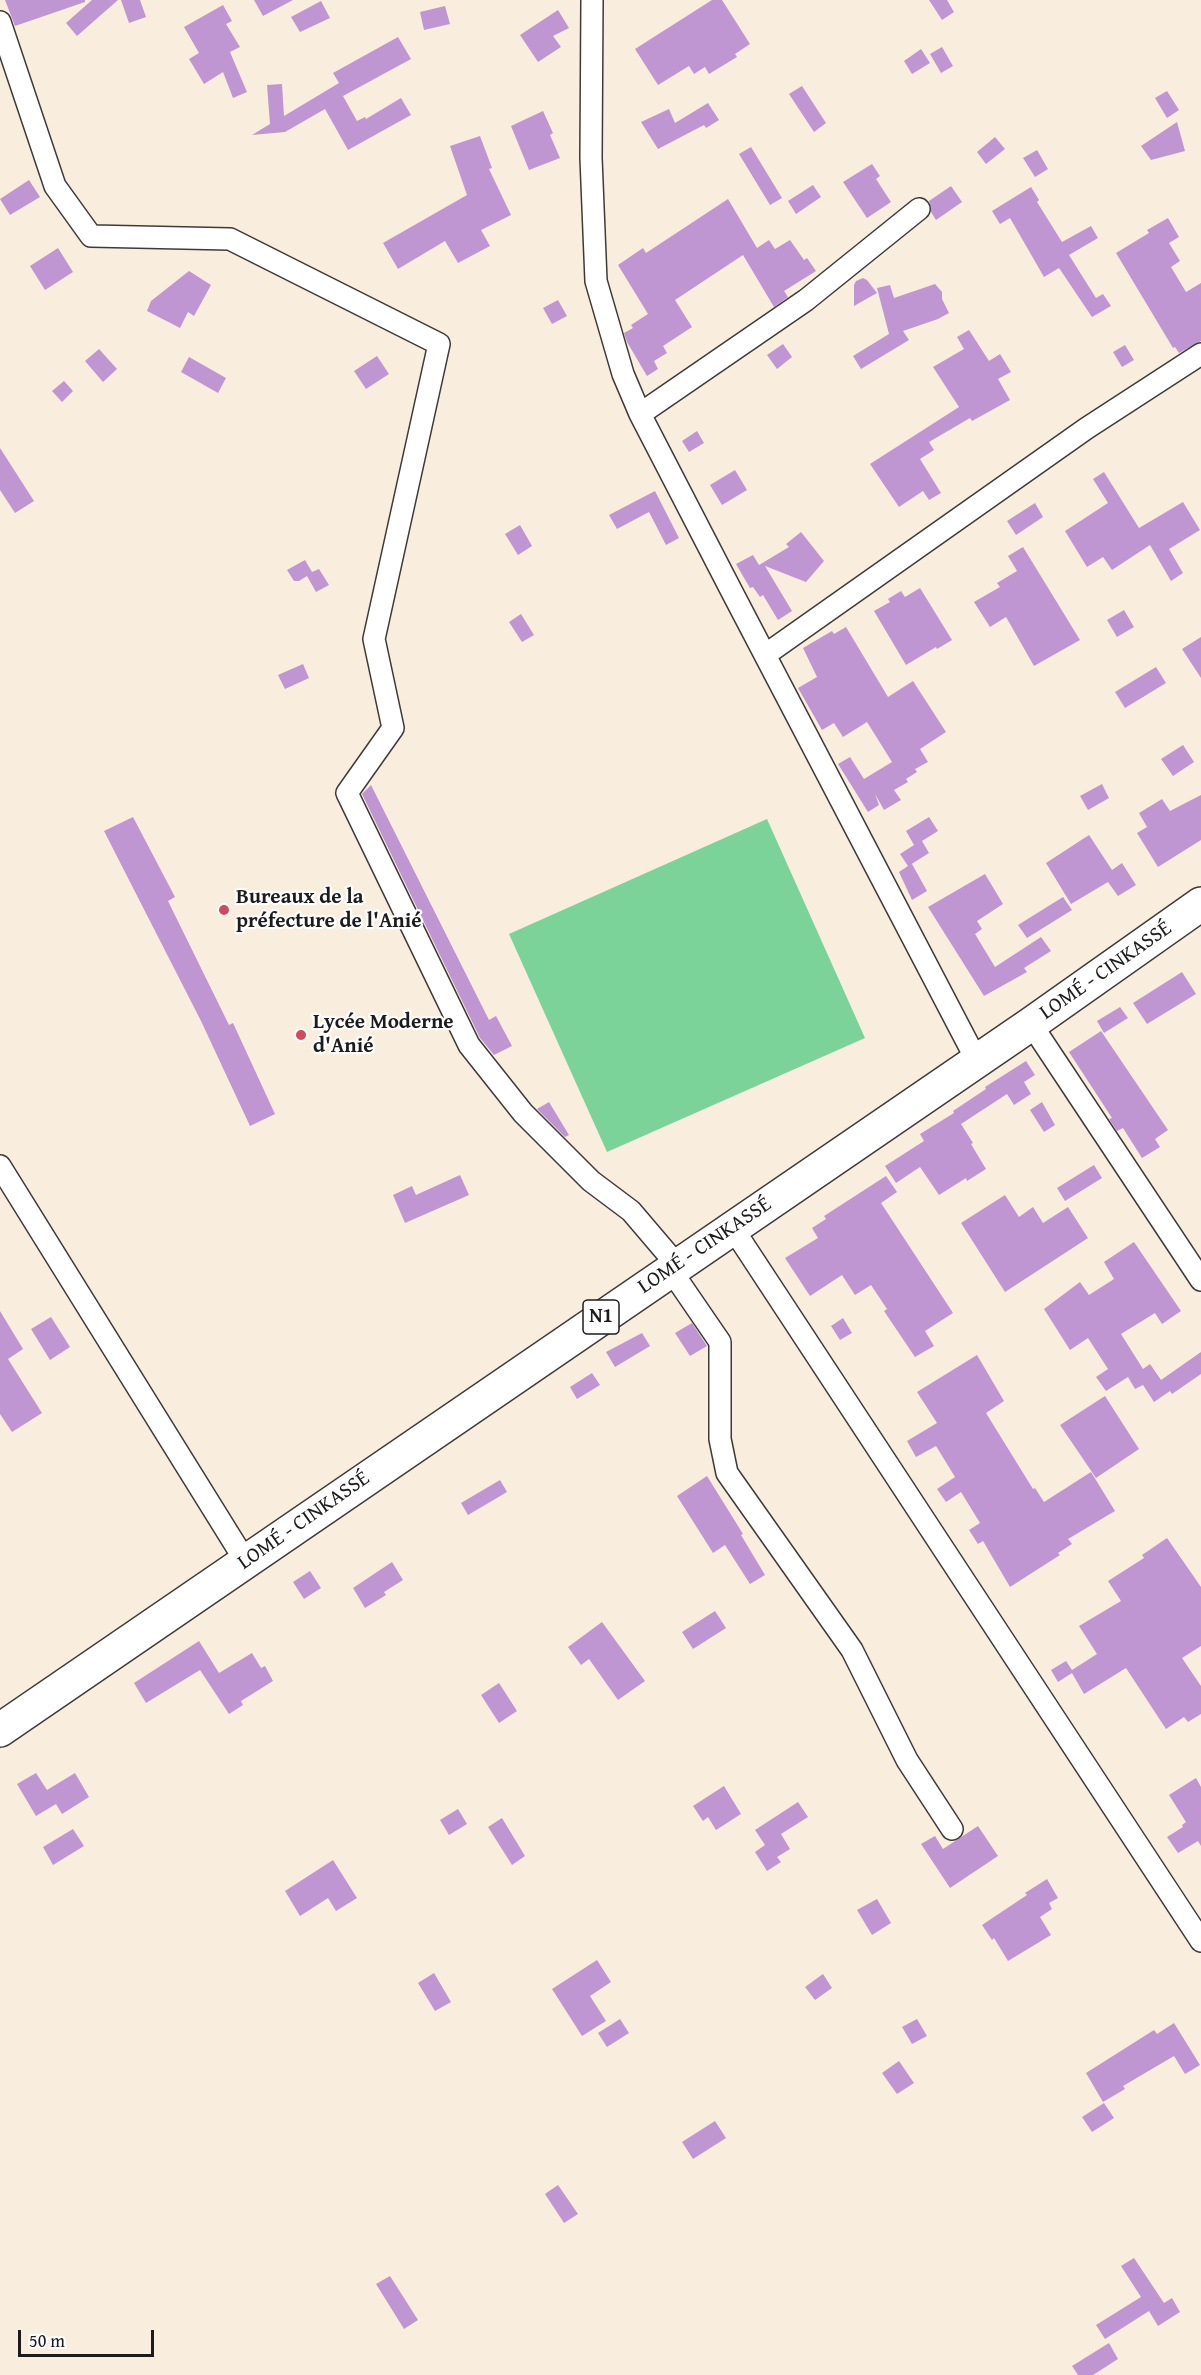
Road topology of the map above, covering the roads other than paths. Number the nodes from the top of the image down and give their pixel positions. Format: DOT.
graph roads {
  1 [pos="592,0"];
  2 [pos="0,22"];
  3 [pos="919,209"];
  4 [pos="1201,354"];
  5 [pos="640,414"];
  6 [pos="765,655"];
  7 [pos="1201,904"];
  8 [pos="1031,1024"];
  9 [pos="977,1061"];
  10 [pos="0,1166"];
  11 [pos="732,1227"];
  12 [pos="673,1267"];
  13 [pos="1201,1281"];
  14 [pos="246,1562"];
  15 [pos="0,1730"];
  16 [pos="952,1829"];
  17 [pos="1201,1941"];
  1 -- 5 [label="street"];
  2 -- 12 [label="street"];
  3 -- 5 [label="street"];
  4 -- 6 [label="street"];
  5 -- 6 [label="street"];
  6 -- 9 [label="street"];
  7 -- 8 [label="highway, LOMÉ - CINKASSÉ / N1"];
  8 -- 9 [label="highway, LOMÉ - CINKASSÉ / N1"];
  8 -- 13 [label="street"];
  9 -- 11 [label="highway, LOMÉ - CINKASSÉ / N1"];
  10 -- 14 [label="street"];
  11 -- 12 [label="highway, LOMÉ - CINKASSÉ / N1"];
  11 -- 17 [label="street"];
  12 -- 14 [label="highway, LOMÉ - CINKASSÉ / N1"];
  12 -- 16 [label="street"];
  14 -- 15 [label="highway, LOMÉ - CINKASSÉ / N1"];
}
